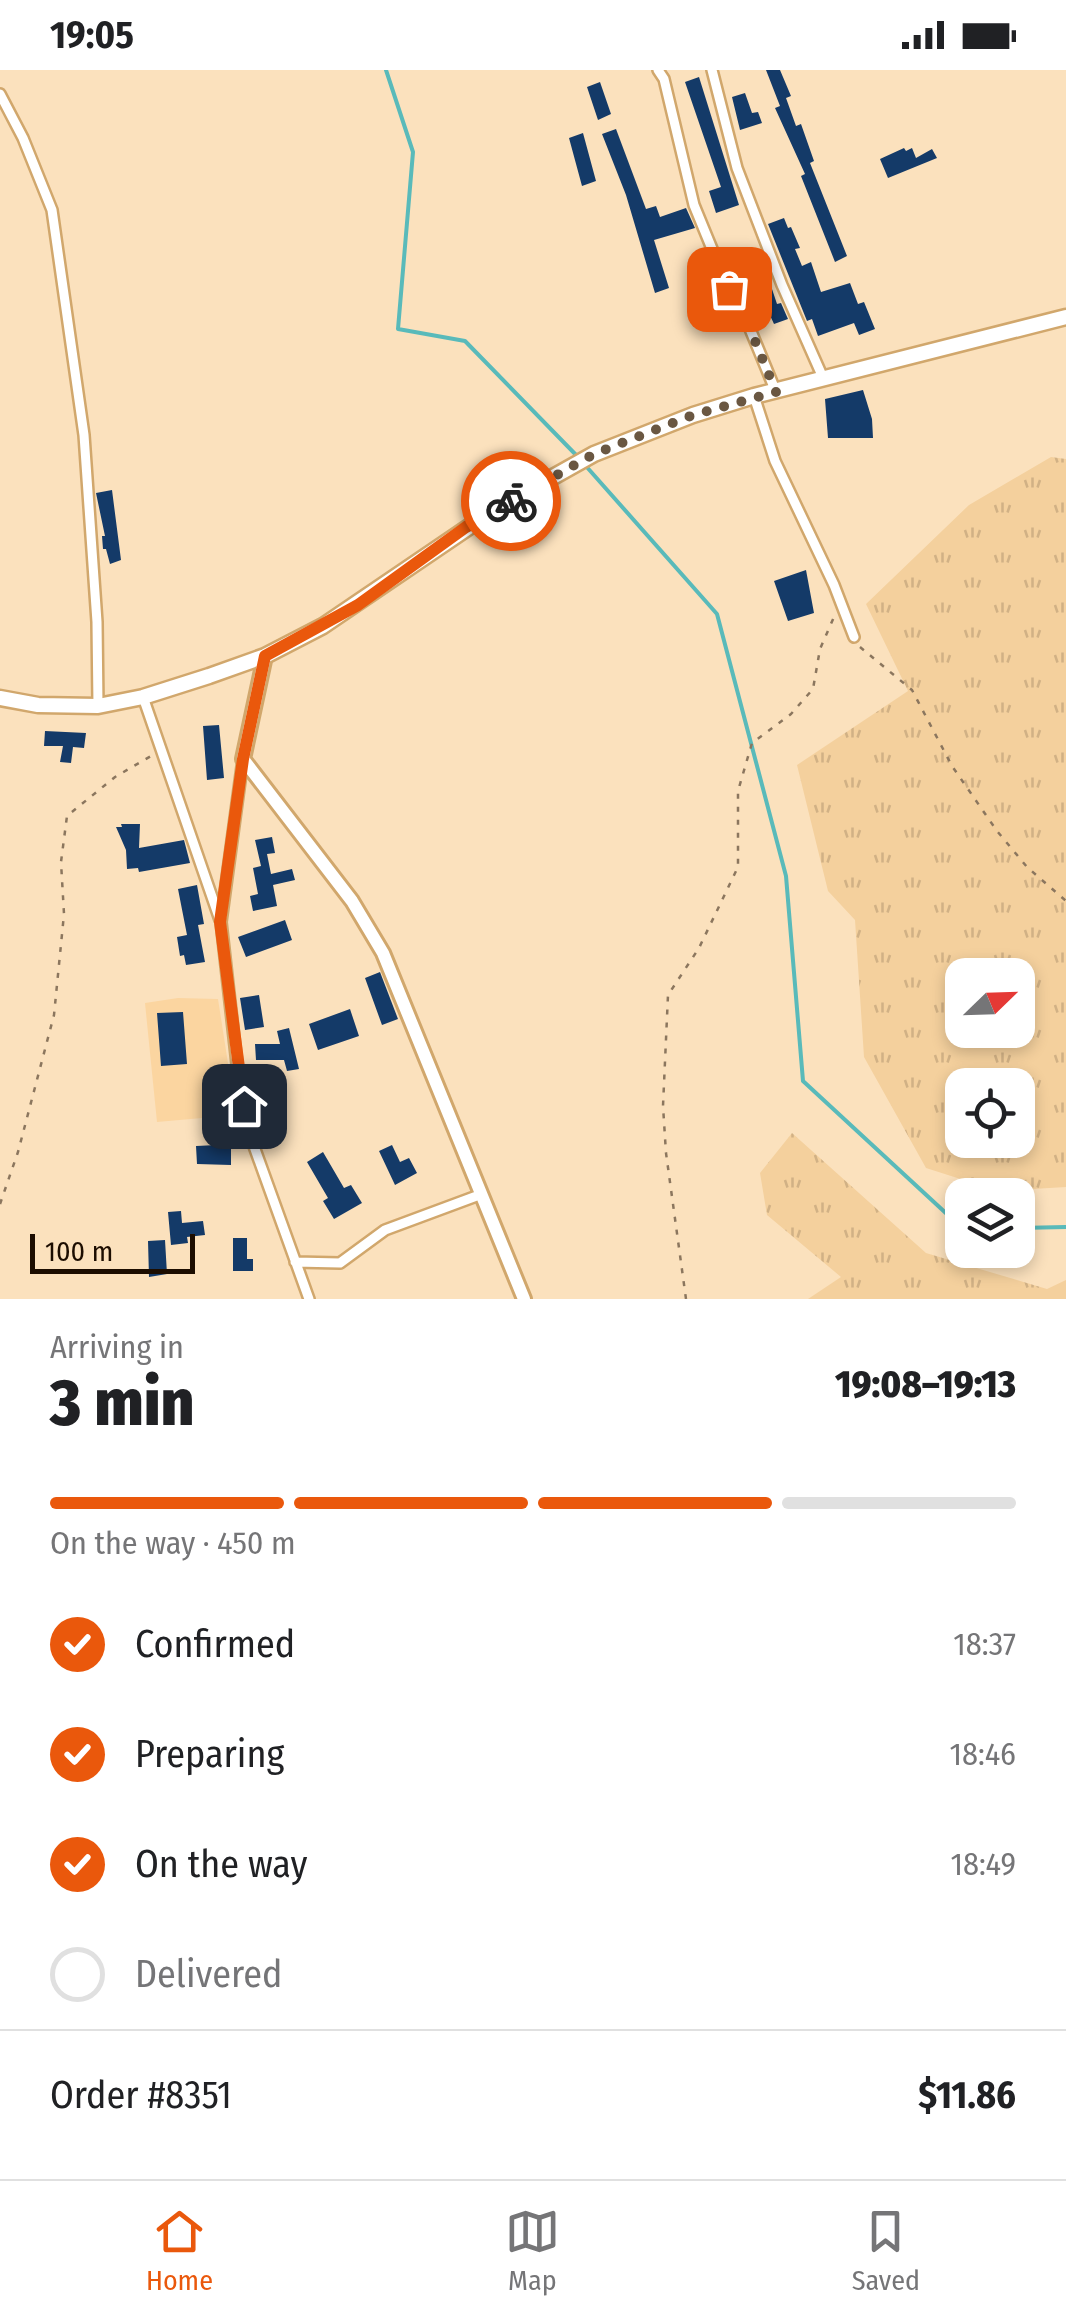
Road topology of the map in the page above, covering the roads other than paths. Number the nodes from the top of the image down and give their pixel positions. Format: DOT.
graph roads {
  1 [pos="658,70"];
  2 [pos="712,70"];
  3 [pos="0,94"];
  4 [pos="1066,317"];
  5 [pos="824,380"];
  6 [pos="776,392"];
  7 [pos="754,396"];
  8 [pos="854,637"];
  9 [pos="265,656"];
  10 [pos="143,697"];
  11 [pos="0,698"];
  12 [pos="98,706"];
  13 [pos="243,759"];
  14 [pos="220,922"];
  15 [pos="482,1194"];
  16 [pos="295,1262"];
  17 [pos="309,1299"];
  18 [pos="524,1299"];
  1 -- 6 [label="street"];
  2 -- 5 [label="street"];
  3 -- 12 [label="street"];
  4 -- 5 [label="main road"];
  5 -- 6 [label="main road"];
  6 -- 7 [label="main road"];
  7 -- 8 [label="street"];
  7 -- 9 [label="main road"];
  9 -- 10 [label="main road"];
  9 -- 13 [label="main road"];
  10 -- 12 [label="main road"];
  10 -- 14 [label="street"];
  11 -- 12 [label="main road"];
  13 -- 14 [label="street"];
  13 -- 15 [label="main road"];
  14 -- 16 [label="street"];
  15 -- 16 [label="street"];
  15 -- 18 [label="main road"];
  16 -- 17 [label="street"];
}
